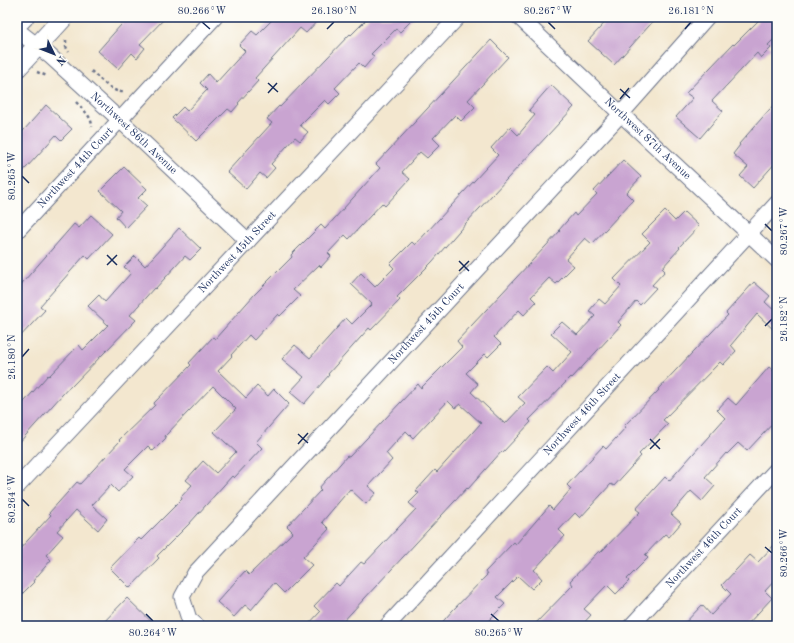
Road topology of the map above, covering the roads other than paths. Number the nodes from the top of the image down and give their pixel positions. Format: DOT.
graph roads {
  1 [pos="24,17"];
  2 [pos="64,17"];
  3 [pos="215,17"];
  4 [pos="458,17"];
  5 [pos="520,17"];
  6 [pos="707,17"];
  7 [pos="17,24"];
  8 [pos="17,30"];
  9 [pos="37,46"];
  10 [pos="17,68"];
  11 [pos="620,114"];
  12 [pos="121,121"];
  13 [pos="777,203"];
  14 [pos="17,232"];
  15 [pos="749,233"];
  16 [pos="248,241"];
  17 [pos="777,260"];
  18 [pos="777,469"];
  19 [pos="17,487"];
  20 [pos="197,626"];
  21 [pos="387,626"];
  22 [pos="631,626"];
  1 -- 7 [label="street"];
  2 -- 9 [label="street"];
  3 -- 12 [label="street, Northwest 44th Court"];
  4 -- 16 [label="street, Northwest 45th Street"];
  5 -- 11 [label="street, Northwest 87th Avenue"];
  6 -- 11 [label="street, Northwest 45th Court"];
  8 -- 9 [label="street, Northwest 86th Avenue"];
  9 -- 10 [label="street"];
  9 -- 12 [label="street, Northwest 86th Avenue"];
  11 -- 15 [label="street, Northwest 87th Avenue"];
  11 -- 20 [label="street, Northwest 45th Court"];
  12 -- 14 [label="street, Northwest 44th Court"];
  12 -- 16 [label="street, Northwest 86th Avenue"];
  13 -- 15 [label="street, Northwest 46th Street"];
  15 -- 17 [label="street, Northwest 87th Avenue"];
  15 -- 21 [label="street, Northwest 46th Street"];
  16 -- 19 [label="street, Northwest 45th Street"];
  18 -- 22 [label="street, Northwest 46th Court"];
}
